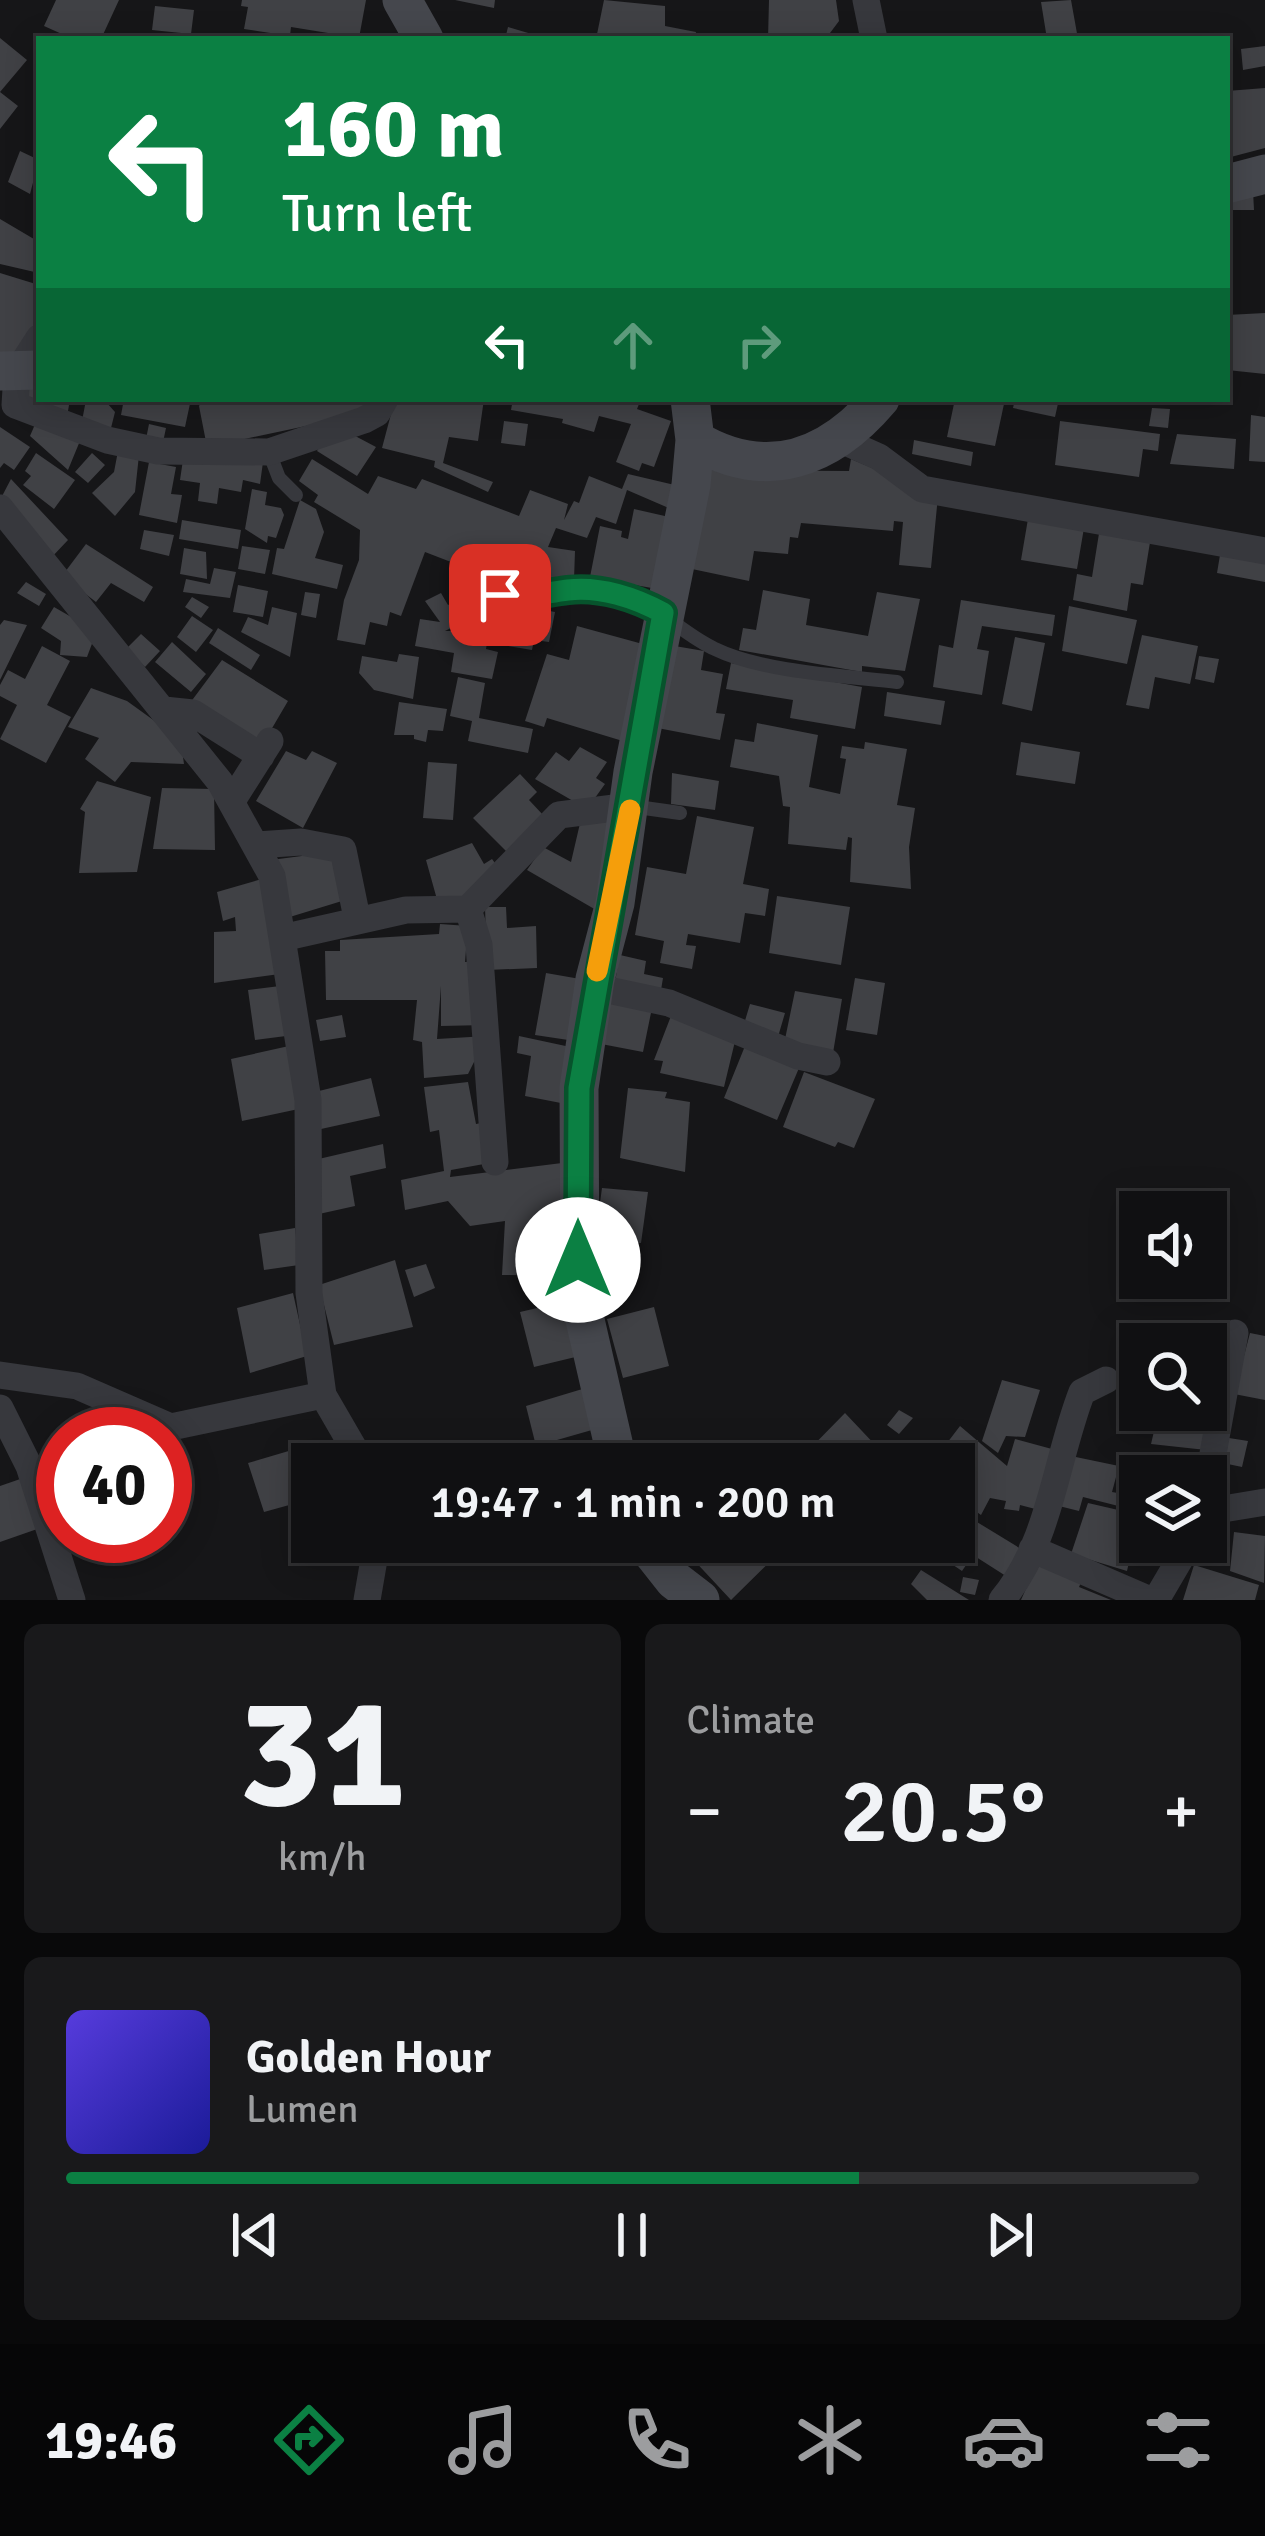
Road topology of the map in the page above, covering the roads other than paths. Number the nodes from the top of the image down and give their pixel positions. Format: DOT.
graph roads {
  1 [pos="402,0"];
  2 [pos="866,0"];
  3 [pos="422,36"];
  4 [pos="873,36"];
  5 [pos="1265,174"];
  6 [pos="1230,183"];
  7 [pos="36,343"];
  8 [pos="19,371"];
  9 [pos="382,402"];
  10 [pos="690,402"];
  11 [pos="877,402"];
  12 [pos="695,440"];
  13 [pos="841,440"];
  14 [pos="269,452"];
  15 [pos="296,494"];
  16 [pos="0,508"];
  17 [pos="1265,551"];
  18 [pos="500,595"];
  19 [pos="663,613"];
  20 [pos="897,682"];
  21 [pos="164,710"];
  22 [pos="232,801"];
  23 [pos="630,806"];
  24 [pos="680,813"];
  25 [pos="257,845"];
  26 [pos="467,909"];
  27 [pos="357,918"];
  28 [pos="282,938"];
  29 [pos="594,987"];
  30 [pos="827,1062"];
  31 [pos="495,1162"];
  32 [pos="1235,1333"];
  33 [pos="0,1375"];
  34 [pos="1106,1380"];
  35 [pos="323,1394"];
  36 [pos="0,1408"];
  37 [pos="351,1443"];
  38 [pos="613,1443"];
  39 [pos="1214,1455"];
  40 [pos="1265,1502"];
  41 [pos="1227,1504"];
  42 [pos="1032,1549"];
  43 [pos="373,1563"];
  44 [pos="661,1563"];
  45 [pos="1177,1563"];
  46 [pos="72,1600"];
  47 [pos="367,1600"];
  48 [pos="700,1600"];
  49 [pos="1002,1600"];
  50 [pos="1153,1600"];
  1 -- 3 [label="street"];
  2 -- 4 [label="street"];
  5 -- 6 [label="street"];
  7 -- 8 [label="street"];
  8 -- 14 [label="street"];
  9 -- 14 [label="street"];
  10 -- 12 [label="street"];
  11 -- 13 [label="street"];
  12 -- 13 [label="street"];
  12 -- 19 [label="street"];
  13 -- 17 [label="street"];
  14 -- 15 [label="lane"];
  16 -- 21 [label="street"];
  18 -- 19 [label="lane"];
  19 -- 20 [label="lane"];
  19 -- 23 [label="street"];
  21 -- 22 [label="street"];
  21 -- 22 [label="street"];
  22 -- 25 [label="street"];
  23 -- 24 [label="lane"];
  23 -- 26 [label="street"];
  23 -- 29 [label="street"];
  25 -- 27 [label="street"];
  25 -- 28 [label="street"];
  26 -- 27 [label="street"];
  26 -- 31 [label="street"];
  27 -- 28 [label="street"];
  28 -- 35 [label="street"];
  29 -- 30 [label="street"];
  29 -- 38 [label="street"];
  32 -- 39 [label="street"];
  33 -- 35 [label="street"];
  34 -- 42 [label="street"];
  35 -- 37 [label="street"];
  36 -- 46 [label="street"];
  40 -- 41 [label="street"];
  42 -- 49 [label="street"];
  42 -- 50 [label="street"];
  43 -- 47 [label="street"];
  44 -- 48 [label="street"];
  45 -- 50 [label="street"];
}
